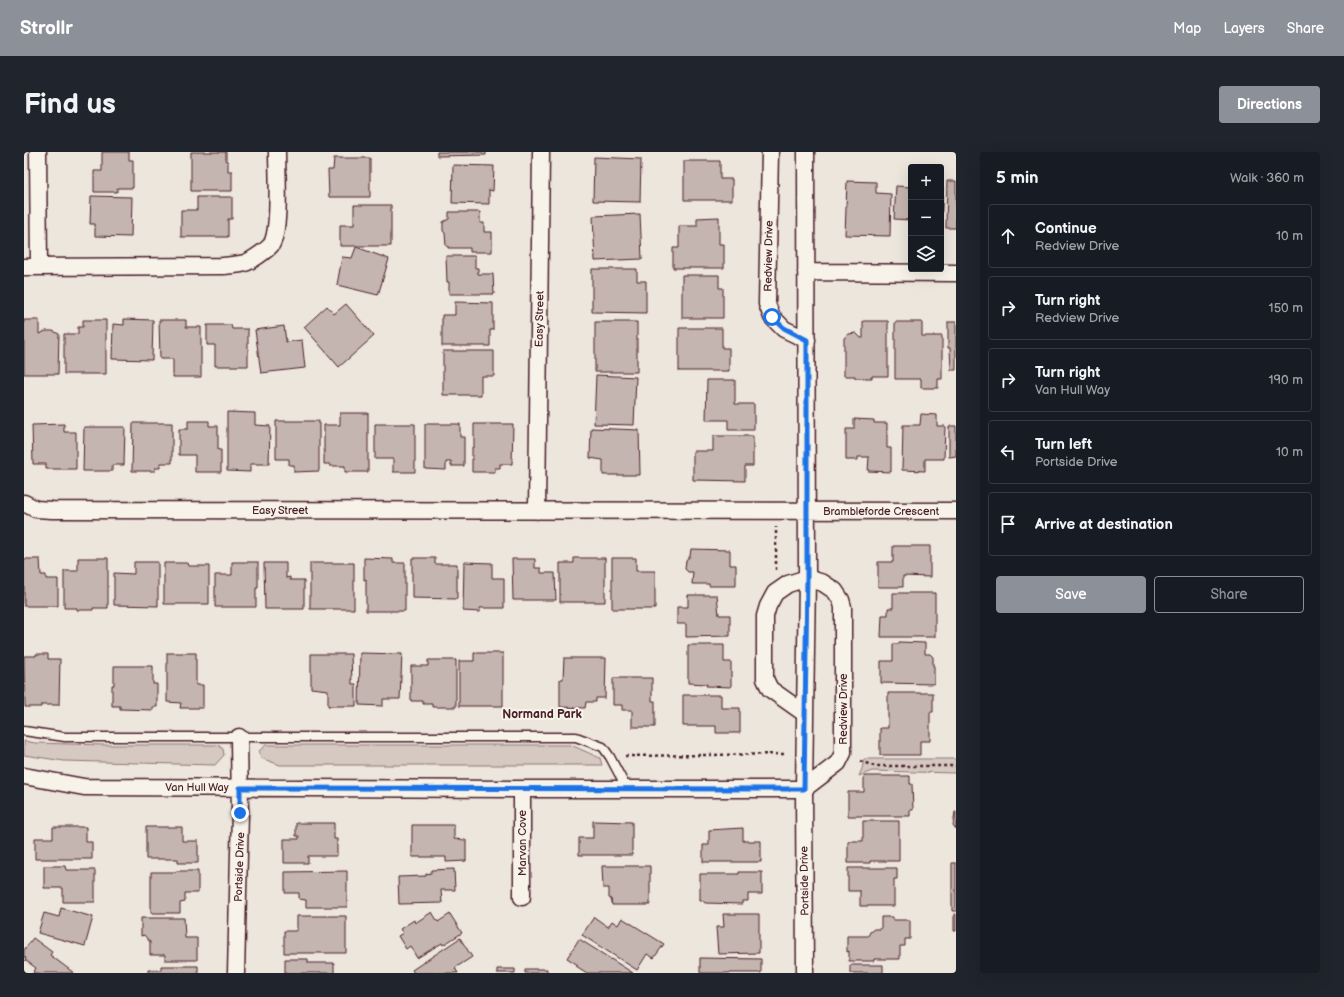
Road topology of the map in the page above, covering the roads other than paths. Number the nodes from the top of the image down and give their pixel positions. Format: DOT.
graph roads {
  1 [pos="38,152"];
  2 [pos="277,152"];
  3 [pos="541,152"];
  4 [pos="770,152"];
  5 [pos="806,152"];
  6 [pos="32,267"];
  7 [pos="806,272"];
  8 [pos="956,273"];
  9 [pos="807,340"];
  10 [pos="24,503"];
  11 [pos="537,511"];
  12 [pos="807,511"];
  13 [pos="956,512"];
  14 [pos="807,578"];
  15 [pos="804,713"];
  16 [pos="24,731"];
  17 [pos="239,737"];
  18 [pos="24,776"];
  19 [pos="240,788"];
  20 [pos="522,789"];
  21 [pos="627,789"];
  22 [pos="804,789"];
  23 [pos="522,898"];
  24 [pos="236,973"];
  25 [pos="805,973"];
  1 -- 6 [label="street"];
  2 -- 6 [label="street"];
  3 -- 11 [label="street, Easy Street"];
  4 -- 9 [label="street, Redview Drive"];
  5 -- 7 [label="street"];
  7 -- 8 [label="street"];
  7 -- 9 [label="street"];
  9 -- 12 [label="street"];
  10 -- 11 [label="street, Easy Street"];
  11 -- 12 [label="street, Easy Street"];
  12 -- 13 [label="street, Brambleforde Crescent"];
  12 -- 14 [label="street"];
  14 -- 15 [label="street"];
  14 -- 15 [label="street"];
  14 -- 22 [label="street, Redview Drive"];
  15 -- 22 [label="street"];
  16 -- 17 [label="lane"];
  17 -- 19 [label="street, Portside Drive"];
  17 -- 21 [label="lane"];
  18 -- 19 [label="street, Van Hull Way"];
  19 -- 20 [label="street, Van Hull Way"];
  19 -- 24 [label="street, Portside Drive"];
  20 -- 21 [label="street, Van Hull Way"];
  20 -- 23 [label="street, Marvan Cove"];
  21 -- 22 [label="street, Van Hull Way"];
  22 -- 25 [label="street, Portside Drive"];
}
